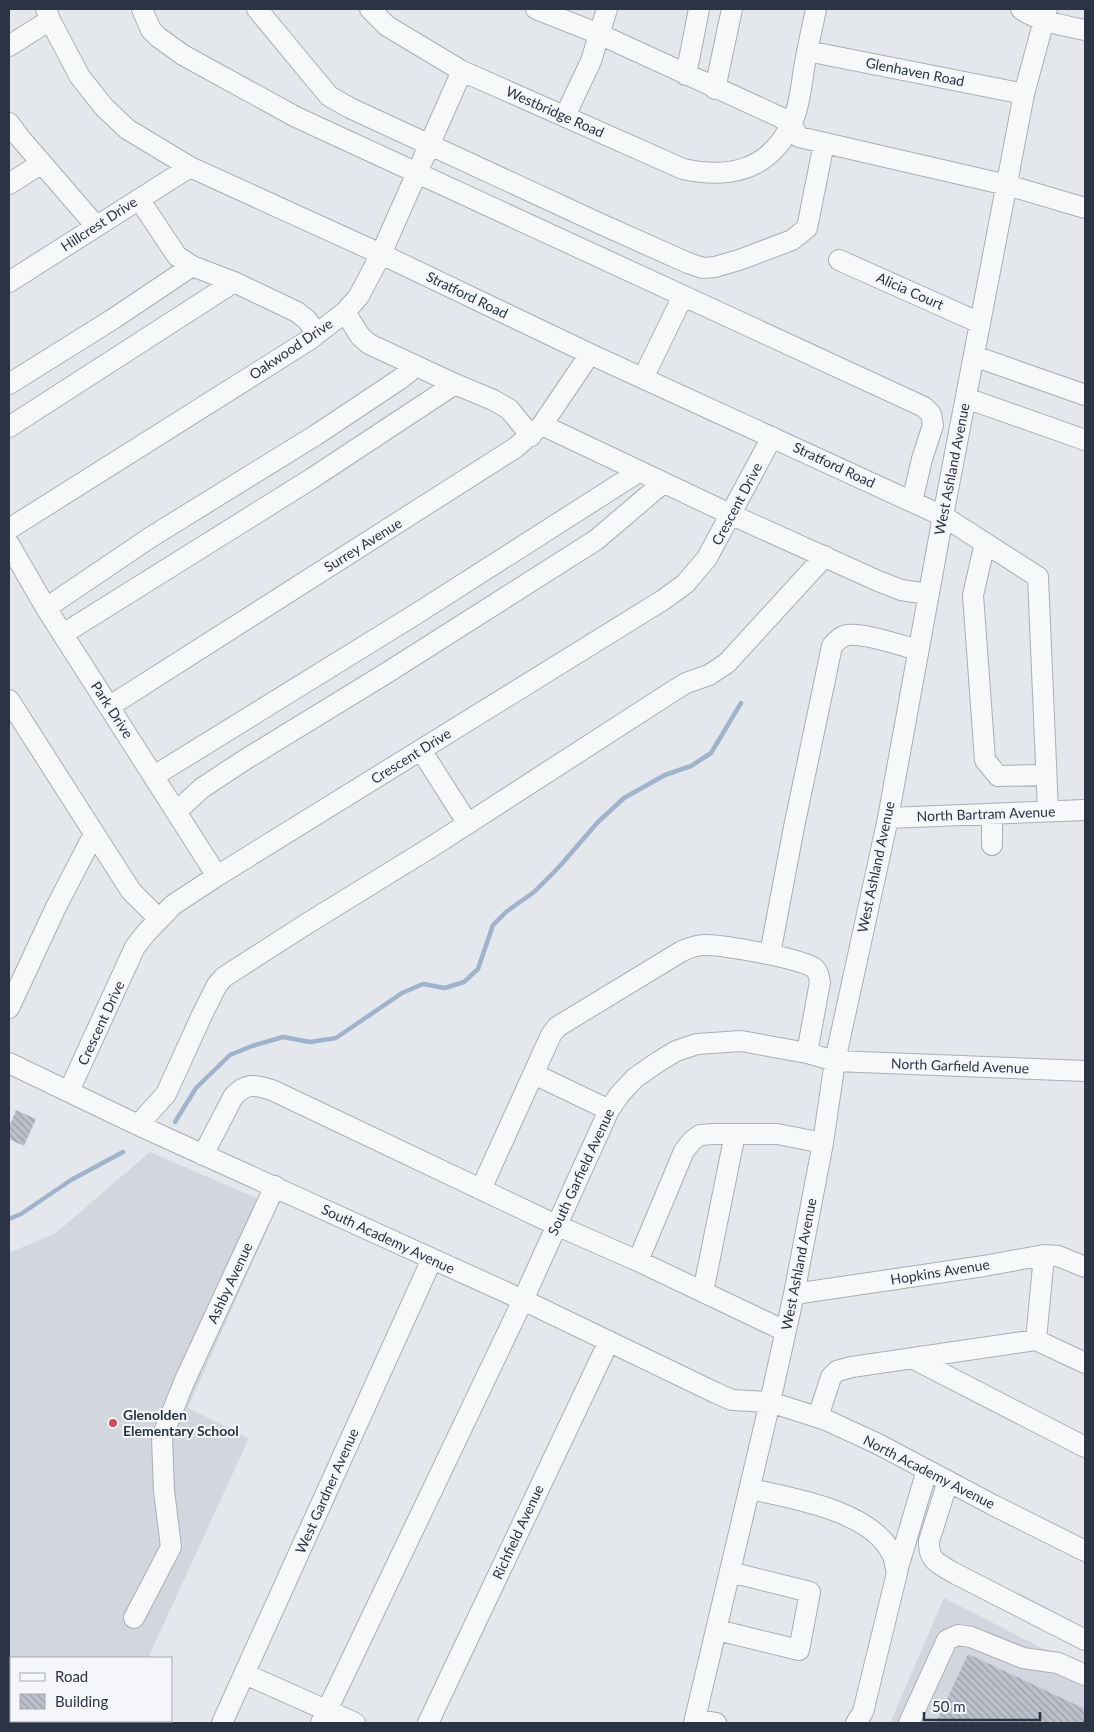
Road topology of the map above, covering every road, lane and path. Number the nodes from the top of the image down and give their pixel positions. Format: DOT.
graph roads {
  1 [pos="142,9"];
  2 [pos="257,9"];
  3 [pos="370,9"];
  4 [pos="536,9"];
  5 [pos="607,9"];
  6 [pos="699,9"];
  7 [pos="732,9"];
  8 [pos="816,9"];
  9 [pos="1021,9"];
  10 [pos="48,14"];
  11 [pos="1046,15"];
  12 [pos="1085,30"];
  13 [pos="599,34"];
  14 [pos="9,46"];
  15 [pos="807,51"];
  16 [pos="462,71"];
  17 [pos="686,75"];
  18 [pos="716,89"];
  19 [pos="1024,94"];
  20 [pos="566,116"];
  21 [pos="791,124"];
  22 [pos="12,135"];
  23 [pos="824,143"];
  24 [pos="429,144"];
  25 [pos="42,163"];
  26 [pos="190,167"];
  27 [pos="416,173"];
  28 [pos="9,184"];
  29 [pos="1007,185"];
  30 [pos="139,199"];
  31 [pos="1085,208"];
  32 [pos="96,226"];
  33 [pos="381,254"];
  34 [pos="839,260"];
  35 [pos="192,266"];
  36 [pos="9,282"];
  37 [pos="234,282"];
  38 [pos="683,296"];
  39 [pos="345,312"];
  40 [pos="980,323"];
  41 [pos="317,334"];
  42 [pos="590,354"];
  43 [pos="974,356"];
  44 [pos="413,365"];
  45 [pos="643,378"];
  46 [pos="9,384"];
  47 [pos="455,384"];
  48 [pos="1085,395"];
  49 [pos="966,398"];
  50 [pos="9,427"];
  51 [pos="537,430"];
  52 [pos="772,437"];
  53 [pos="1085,440"];
  54 [pos="640,471"];
  55 [pos="663,483"];
  56 [pos="912,502"];
  57 [pos="732,515"];
  58 [pos="943,516"];
  59 [pos="9,529"];
  60 [pos="985,543"];
  61 [pos="9,544"];
  62 [pos="825,556"];
  63 [pos="928,594"];
  64 [pos="46,608"];
  65 [pos="64,634"];
  66 [pos="918,650"];
  67 [pos="9,700"];
  68 [pos="110,706"];
  69 [pos="421,750"];
  70 [pos="1046,775"];
  71 [pos="154,776"];
  72 [pos="1085,810"];
  73 [pos="1048,811"];
  74 [pos="176,812"];
  75 [pos="992,814"];
  76 [pos="888,818"];
  77 [pos="468,824"];
  78 [pos="94,834"];
  79 [pos="992,845"];
  80 [pos="217,876"];
  81 [pos="159,919"];
  82 [pos="770,954"];
  83 [pos="16,973"];
  84 [pos="9,1008"];
  85 [pos="807,1053"];
  86 [pos="834,1061"];
  87 [pos="9,1063"];
  88 [pos="1085,1071"];
  89 [pos="534,1074"];
  90 [pos="69,1091"];
  91 [pos="609,1110"];
  92 [pos="138,1125"];
  93 [pos="735,1134"];
  94 [pos="823,1143"];
  95 [pos="204,1155"];
  96 [pos="275,1186"];
  97 [pos="481,1189"];
  98 [pos="556,1225"];
  99 [pos="1044,1255"];
  100 [pos="432,1259"];
  101 [pos="638,1261"];
  102 [pos="1085,1267"];
  103 [pos="703,1292"];
  104 [pos="794,1294"];
  105 [pos="523,1300"];
  106 [pos="786,1331"];
  107 [pos="1036,1340"];
  108 [pos="609,1341"];
  109 [pos="912,1358"];
  110 [pos="1085,1363"];
  111 [pos="770,1402"];
  112 [pos="818,1417"];
  113 [pos="1085,1446"];
  114 [pos="927,1470"];
  115 [pos="948,1481"];
  116 [pos="750,1488"];
  117 [pos="1085,1551"];
  118 [pos="730,1572"];
  119 [pos="897,1573"];
  120 [pos="134,1618"];
  121 [pos="717,1630"];
  122 [pos="1085,1640"];
  123 [pos="245,1674"];
  124 [pos="1085,1675"];
  125 [pos="323,1717"];
  126 [pos="695,1721"];
  127 [pos="222,1723"];
  128 [pos="355,1723"];
  129 [pos="428,1723"];
  130 [pos="716,1723"];
  131 [pos="856,1723"];
  132 [pos="909,1723"];
  1 -- 27 [label="street"];
  2 -- 24 [label="street"];
  3 -- 16 [label="street, Westbridge Road"];
  4 -- 13 [label="street"];
  5 -- 13 [label="street"];
  6 -- 17 [label="street"];
  7 -- 18 [label="street"];
  8 -- 15 [label="street, Westbridge Road"];
  9 -- 11 [label="street"];
  10 -- 14 [label="street"];
  10 -- 26 [label="street, Stratford Road"];
  11 -- 12 [label="street"];
  11 -- 19 [label="street, West Ashland Avenue"];
  13 -- 17 [label="street"];
  13 -- 20 [label="street"];
  15 -- 19 [label="street, Glenhaven Road"];
  15 -- 21 [label="street, Westbridge Road"];
  16 -- 20 [label="street, Westbridge Road"];
  16 -- 24 [label="street, Oakwood Drive"];
  17 -- 18 [label="street"];
  18 -- 21 [label="street"];
  19 -- 29 [label="street, West Ashland Avenue"];
  20 -- 21 [label="street, Westbridge Road"];
  21 -- 23 [label="street"];
  22 -- 25 [label="street"];
  23 -- 24 [label="street"];
  23 -- 29 [label="street"];
  24 -- 27 [label="street, Oakwood Drive"];
  25 -- 28 [label="street"];
  25 -- 32 [label="street"];
  26 -- 30 [label="street, Hillcrest Drive"];
  26 -- 33 [label="street, Stratford Road"];
  27 -- 33 [label="street, Oakwood Drive"];
  27 -- 38 [label="street"];
  29 -- 31 [label="street"];
  29 -- 40 [label="street, West Ashland Avenue"];
  30 -- 32 [label="street, Hillcrest Drive"];
  30 -- 35 [label="street"];
  32 -- 36 [label="street, Hillcrest Drive"];
  33 -- 39 [label="street, Oakwood Drive"];
  33 -- 42 [label="street, Stratford Road"];
  34 -- 40 [label="street, Alicia Court"];
  35 -- 37 [label="street"];
  35 -- 46 [label="street"];
  37 -- 41 [label="street"];
  37 -- 50 [label="street"];
  38 -- 45 [label="street"];
  38 -- 56 [label="street"];
  39 -- 41 [label="street, Oakwood Drive"];
  39 -- 44 [label="street"];
  40 -- 43 [label="street, West Ashland Avenue"];
  41 -- 59 [label="street, Oakwood Drive"];
  42 -- 45 [label="street, Stratford Road"];
  42 -- 51 [label="street, Surrey Avenue"];
  43 -- 48 [label="street"];
  43 -- 49 [label="street, West Ashland Avenue"];
  44 -- 47 [label="street"];
  44 -- 64 [label="street"];
  45 -- 52 [label="street, Stratford Road"];
  47 -- 51 [label="street"];
  47 -- 65 [label="street"];
  49 -- 53 [label="street"];
  49 -- 58 [label="street, West Ashland Avenue"];
  51 -- 54 [label="street"];
  51 -- 68 [label="street, Surrey Avenue"];
  52 -- 56 [label="street, Stratford Road"];
  52 -- 57 [label="street, Crescent Drive"];
  54 -- 55 [label="street"];
  54 -- 71 [label="street"];
  55 -- 57 [label="street"];
  55 -- 74 [label="street"];
  56 -- 58 [label="street, Stratford Road"];
  57 -- 62 [label="street"];
  57 -- 69 [label="street, Crescent Drive"];
  58 -- 60 [label="street, Stratford Road"];
  58 -- 63 [label="street, West Ashland Avenue"];
  60 -- 70 [label="street, Stratford Road"];
  60 -- 70 [label="street"];
  61 -- 64 [label="street, Park Drive"];
  62 -- 63 [label="street"];
  62 -- 77 [label="street"];
  63 -- 66 [label="street, West Ashland Avenue"];
  64 -- 65 [label="street, Park Drive"];
  65 -- 68 [label="street, Park Drive"];
  66 -- 76 [label="street, West Ashland Avenue"];
  66 -- 82 [label="street"];
  67 -- 78 [label="street"];
  68 -- 71 [label="street, Park Drive"];
  69 -- 77 [label="street"];
  69 -- 80 [label="street, Crescent Drive"];
  70 -- 73 [label="street"];
  71 -- 74 [label="street, Park Drive"];
  72 -- 73 [label="street, North Bartram Avenue"];
  73 -- 75 [label="street, North Bartram Avenue"];
  74 -- 80 [label="street, Park Drive"];
  75 -- 76 [label="street, North Bartram Avenue"];
  75 -- 79 [label="street"];
  76 -- 86 [label="street, West Ashland Avenue"];
  77 -- 92 [label="street"];
  78 -- 81 [label="street"];
  78 -- 83 [label="street"];
  80 -- 81 [label="street, Crescent Drive"];
  81 -- 90 [label="street, Crescent Drive"];
  82 -- 85 [label="street"];
  82 -- 89 [label="street"];
  83 -- 84 [label="street"];
  85 -- 86 [label="street, South Garfield Avenue"];
  85 -- 91 [label="street, South Garfield Avenue"];
  86 -- 88 [label="street, North Garfield Avenue"];
  86 -- 94 [label="street, West Ashland Avenue"];
  87 -- 90 [label="street, South Academy Avenue"];
  89 -- 91 [label="street"];
  89 -- 97 [label="street"];
  90 -- 92 [label="street, South Academy Avenue"];
  91 -- 98 [label="street, South Garfield Avenue"];
  92 -- 95 [label="street, South Academy Avenue"];
  93 -- 94 [label="street"];
  93 -- 101 [label="street"];
  93 -- 103 [label="street"];
  94 -- 104 [label="street, West Ashland Avenue"];
  95 -- 96 [label="street, South Academy Avenue"];
  95 -- 97 [label="street"];
  96 -- 100 [label="street, South Academy Avenue"];
  96 -- 120 [label="street, Ashby Avenue"];
  97 -- 98 [label="street"];
  98 -- 101 [label="street"];
  98 -- 105 [label="street, South Garfield Avenue"];
  99 -- 102 [label="street, Hopkins Avenue"];
  99 -- 104 [label="street, Hopkins Avenue"];
  99 -- 107 [label="street"];
  100 -- 105 [label="street, South Academy Avenue"];
  100 -- 123 [label="street, West Gardner Avenue"];
  101 -- 103 [label="street"];
  103 -- 106 [label="street"];
  104 -- 106 [label="street, West Ashland Avenue"];
  105 -- 108 [label="street, South Academy Avenue"];
  105 -- 125 [label="street, South Garfield Avenue"];
  106 -- 111 [label="street, West Ashland Avenue"];
  107 -- 109 [label="street"];
  107 -- 110 [label="street"];
  108 -- 111 [label="street, South Academy Avenue"];
  108 -- 129 [label="street, Richfield Avenue"];
  109 -- 112 [label="street"];
  109 -- 113 [label="street"];
  111 -- 112 [label="street, North Academy Avenue"];
  111 -- 116 [label="street, West Ashland Avenue"];
  112 -- 114 [label="street, North Academy Avenue"];
  114 -- 115 [label="street, North Academy Avenue"];
  114 -- 119 [label="street"];
  115 -- 117 [label="street, North Academy Avenue"];
  115 -- 122 [label="street"];
  116 -- 118 [label="street, West Ashland Avenue"];
  116 -- 119 [label="street"];
  118 -- 121 [label="street, West Ashland Avenue"];
  118 -- 121 [label="street"];
  119 -- 131 [label="street"];
  121 -- 126 [label="street, West Ashland Avenue"];
  123 -- 125 [label="street"];
  123 -- 127 [label="street, West Gardner Avenue"];
  124 -- 132 [label="street"];
  125 -- 128 [label="street"];
  126 -- 130 [label="street"];
}
